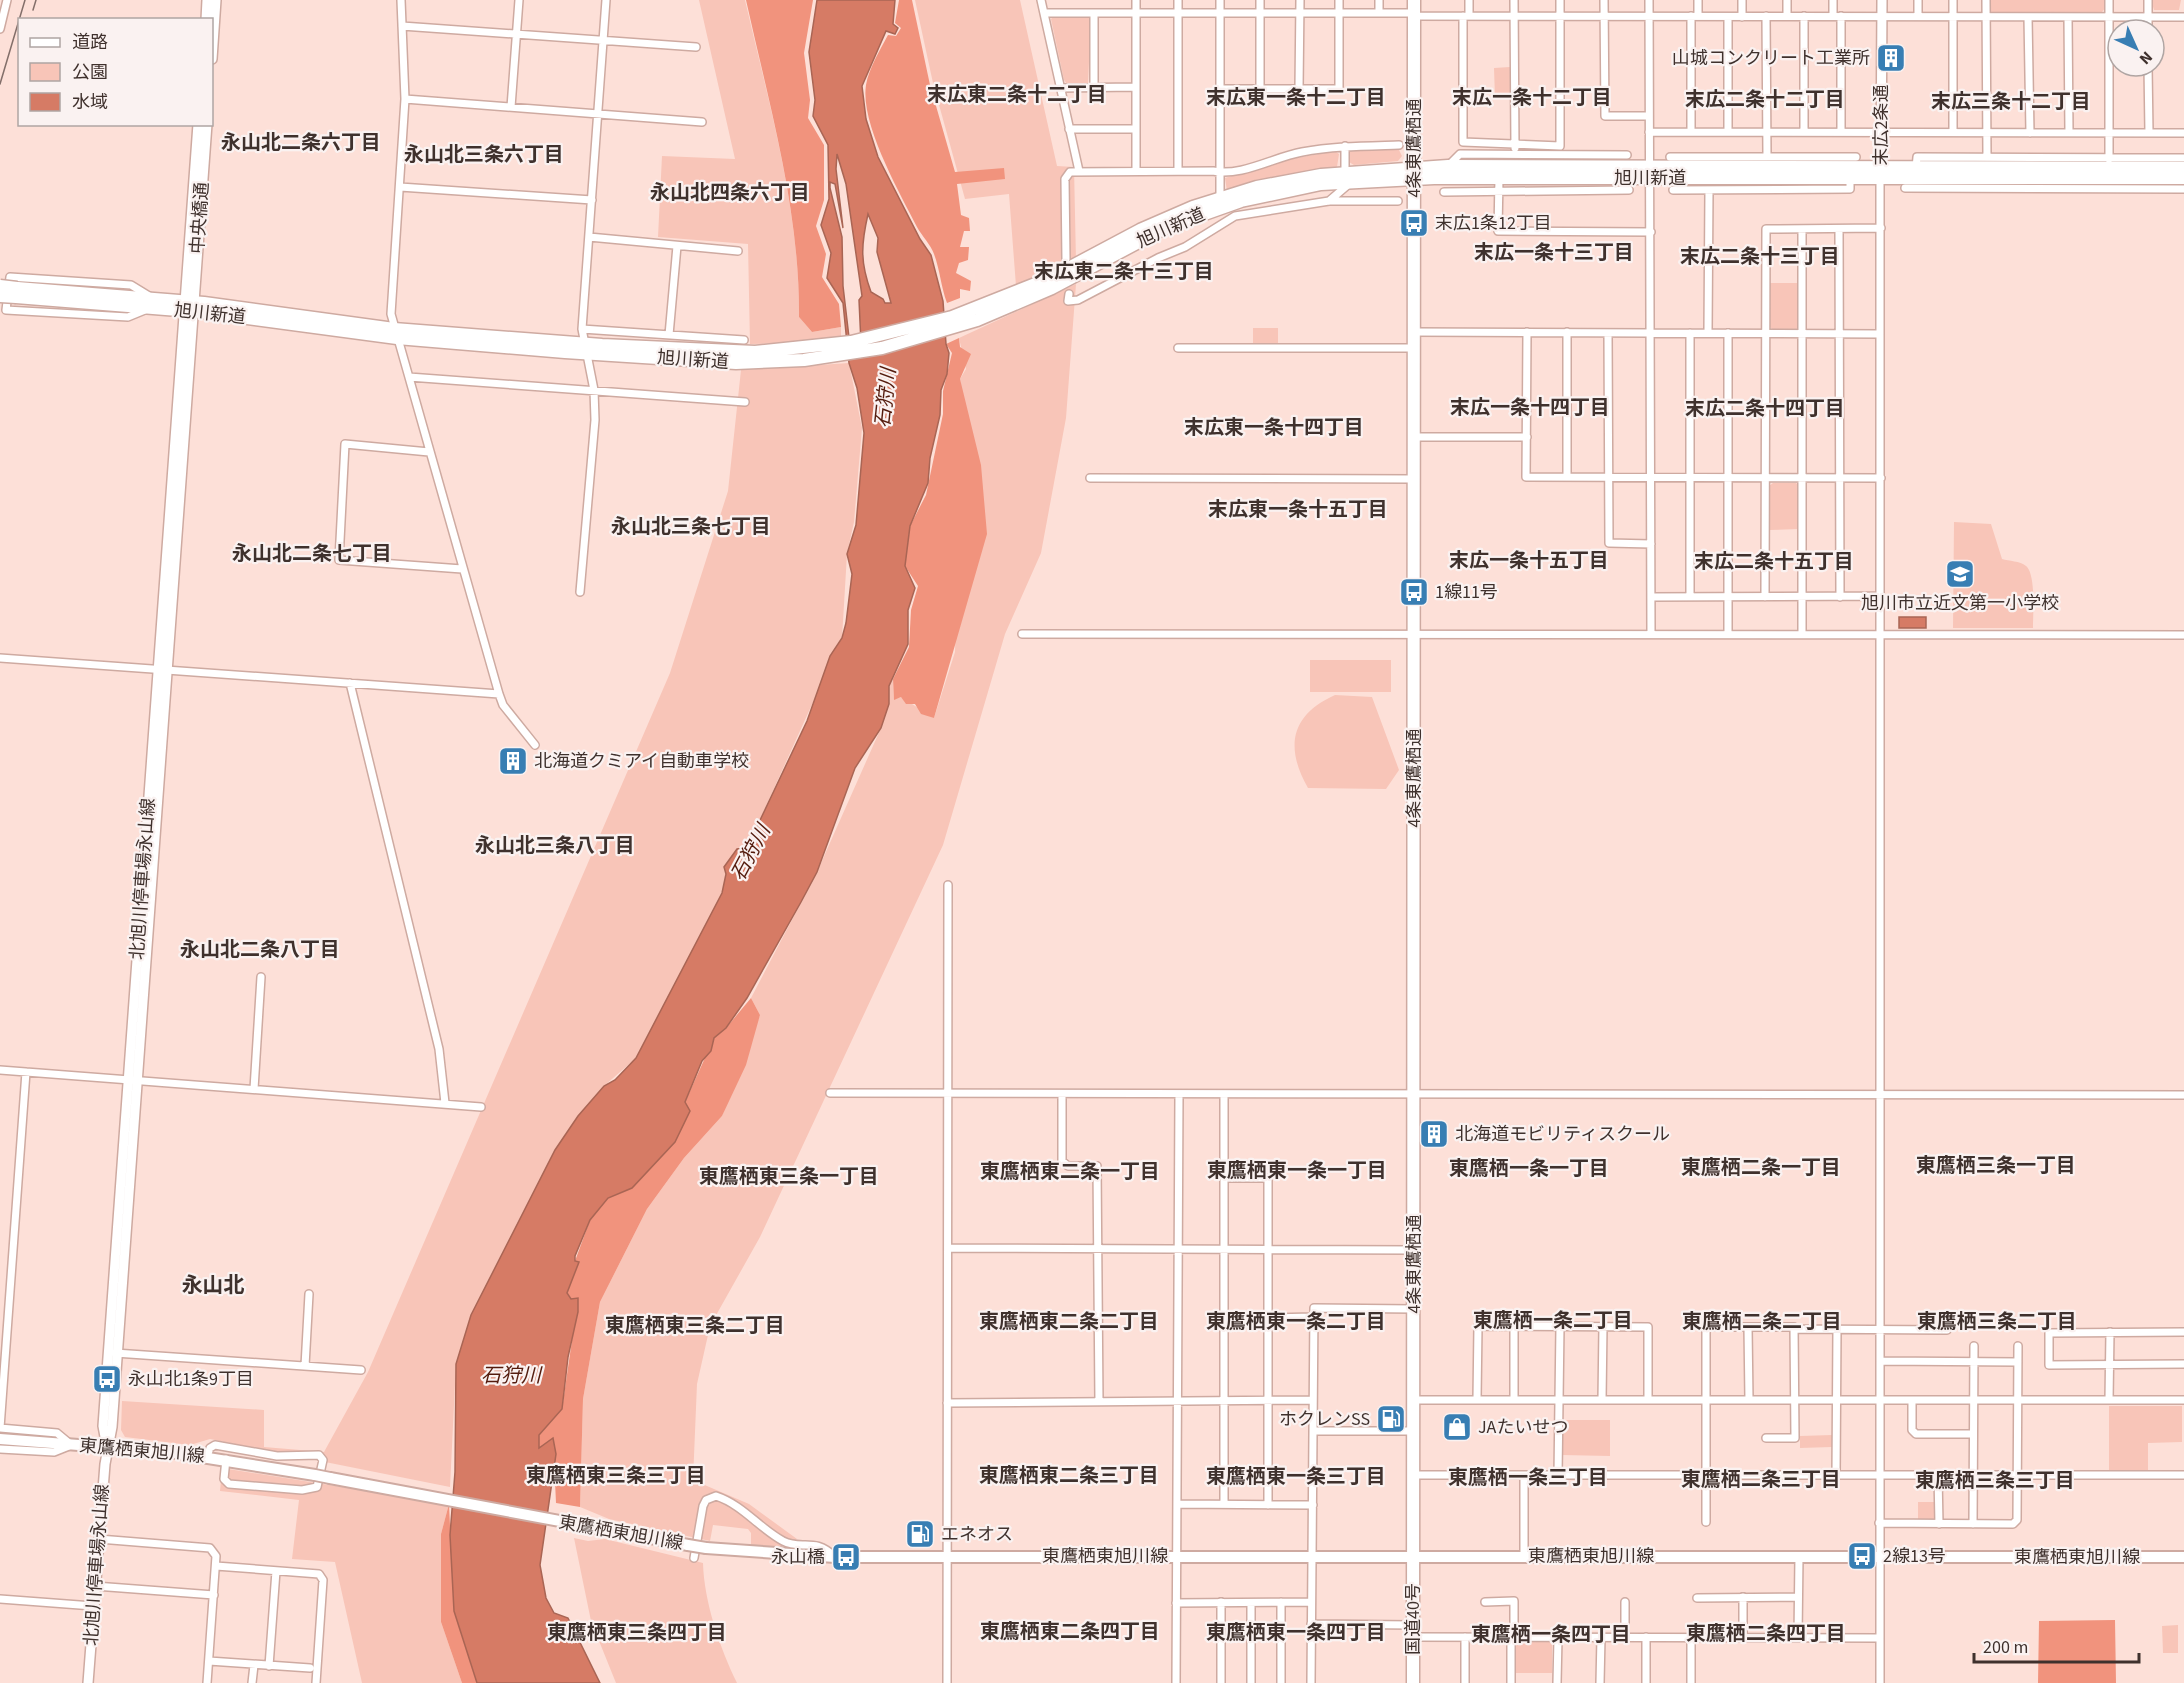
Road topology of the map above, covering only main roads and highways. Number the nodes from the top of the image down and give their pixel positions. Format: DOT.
graph roads {
  1 [pos="207,0"];
  2 [pos="216,0"];
  3 [pos="1882,0"];
  4 [pos="1414,10"];
  5 [pos="206,18"];
  6 [pos="213,44"];
  7 [pos="198,126"];
  8 [pos="207,126"];
  9 [pos="2184,168"];
  10 [pos="1650,172"];
  11 [pos="1414,173"];
  12 [pos="1881,173"];
  13 [pos="2184,178"];
  14 [pos="0,286"];
  15 [pos="16,292"];
  16 [pos="0,296"];
  17 [pos="190,306"];
  18 [pos="0,1439"];
  19 [pos="107,1447"];
  20 [pos="1413,1556"];
  21 [pos="2184,1557"];
  22 [pos="88,1683"];
  23 [pos="1413,1683"];
  1 -- 5 [label="main road"];
  2 -- 6 [label="main road"];
  3 -- 12 [label="main road, 末広2条通"];
  4 -- 11 [label="highway, 4条東鷹栖通"];
  7 -- 17 [label="main road, 中央橋通"];
  8 -- 17 [label="main road, 中央橋通"];
  9 -- 12 [label="highway, 旭川新道"];
  10 -- 11 [label="highway, 旭川新道"];
  10 -- 11 [label="highway, 旭川新道"];
  10 -- 12 [label="highway, 旭川新道"];
  10 -- 12 [label="highway, 旭川新道"];
  11 -- 17 [label="highway, 旭川新道"];
  11 -- 20 [label="highway, 4条東鷹栖通"];
  12 -- 13 [label="highway, 旭川新道"];
  14 -- 15 [label="highway, 旭川新道, bridge"];
  15 -- 16 [label="highway, 旭川新道, bridge"];
  15 -- 17 [label="highway, 旭川新道"];
  17 -- 19 [label="main road, 北旭川停車場永山線"];
  18 -- 19 [label="main road, 東鷹栖東旭川線"];
  19 -- 20 [label="main road, 東鷹栖東旭川線, bridge"];
  19 -- 22 [label="main road, 北旭川停車場永山線"];
  20 -- 21 [label="main road, 東鷹栖東旭川線"];
  20 -- 23 [label="highway, 国道40号"];
}
